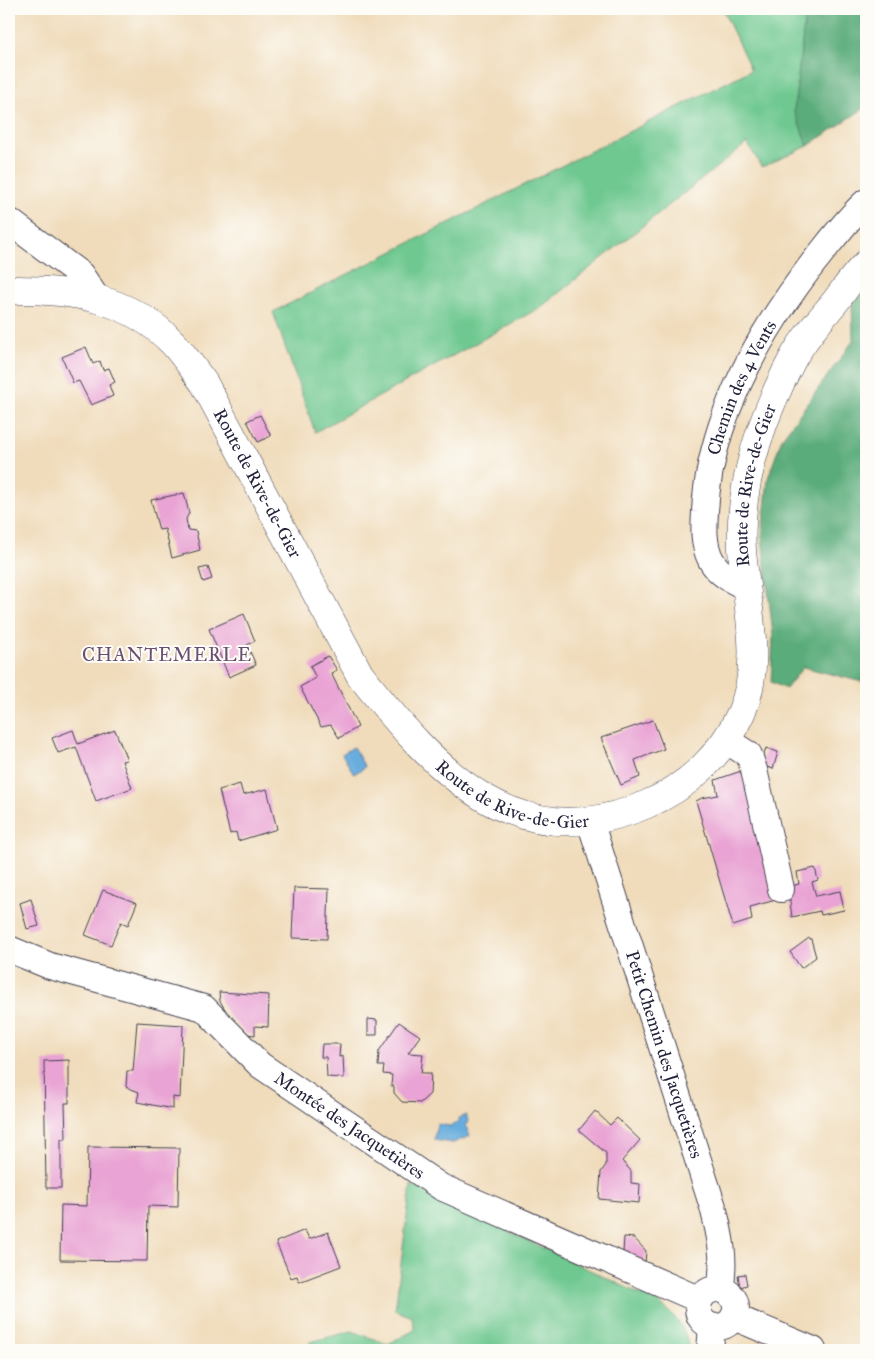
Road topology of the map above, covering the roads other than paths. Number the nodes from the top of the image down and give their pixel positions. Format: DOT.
graph roads {
  1 [pos="866,202"];
  2 [pos="9,222"];
  3 [pos="866,264"];
  4 [pos="9,290"];
  5 [pos="97,299"];
  6 [pos="746,588"];
  7 [pos="726,740"];
  8 [pos="590,821"];
  9 [pos="780,889"];
  10 [pos="9,950"];
  11 [pos="710,1294"];
  12 [pos="719,1331"];
  13 [pos="813,1350"];
  1 -- 6 [label="street, Chemin des 4 Vents"];
  2 -- 5 [label="street"];
  3 -- 6 [label="main road, Route de Rive-de-Gier"];
  4 -- 5 [label="main road, Route de Rive-de-Gier"];
  5 -- 8 [label="main road, Route de Rive-de-Gier"];
  6 -- 7 [label="main road, Route de Rive-de-Gier"];
  7 -- 8 [label="main road, Route de Rive-de-Gier"];
  7 -- 9 [label="street"];
  8 -- 11 [label="street, Petit Chemin des Jacquetières"];
  10 -- 11 [label="street, Montée des Jacquetières"];
  11 -- 12 [label="street"];
  11 -- 12 [label="street"];
  12 -- 13 [label="street"];
}
